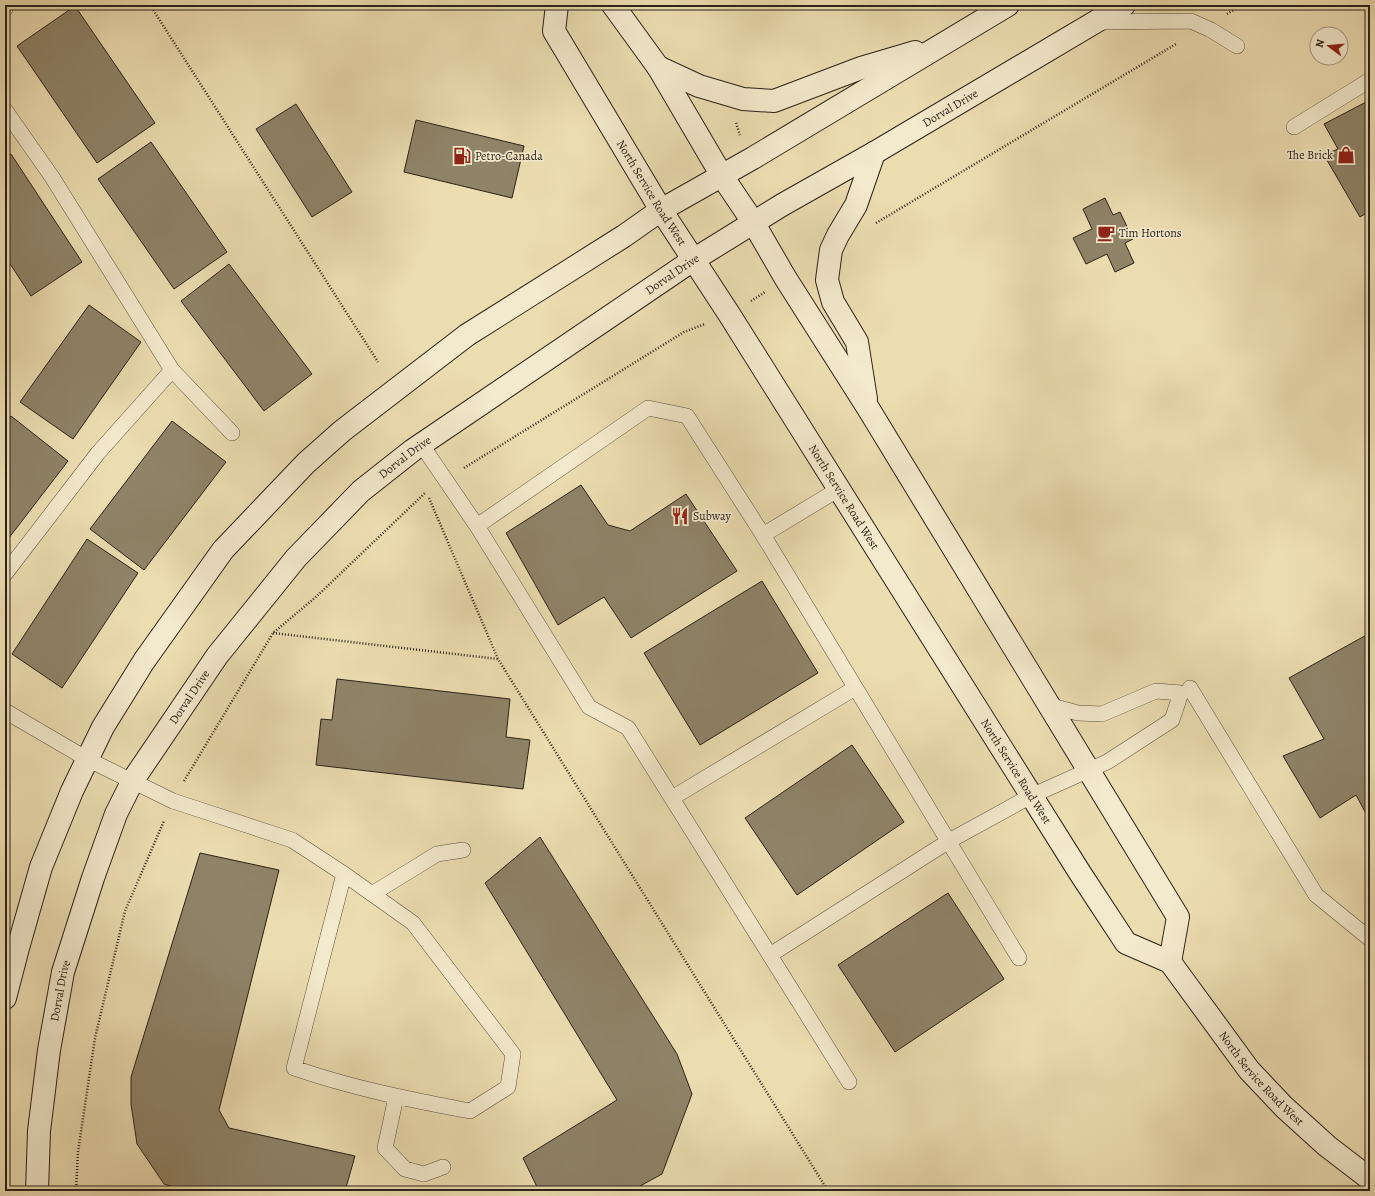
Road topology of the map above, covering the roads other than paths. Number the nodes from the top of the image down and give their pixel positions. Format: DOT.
graph roads {
  1 [pos="7,5"];
  2 [pos="556,5"];
  3 [pos="613,5"];
  4 [pos="1008,5"];
  5 [pos="1124,5"];
  6 [pos="5,9"];
  7 [pos="1095,22"];
  8 [pos="945,44"];
  9 [pos="1237,46"];
  10 [pos="658,67"];
  11 [pos="1370,80"];
  12 [pos="5,110"];
  13 [pos="1294,127"];
  14 [pos="874,153"];
  15 [pos="722,176"];
  16 [pos="661,210"];
  17 [pos="753,222"];
  18 [pos="694,260"];
  19 [pos="172,370"];
  20 [pos="868,408"];
  21 [pos="232,433"];
  22 [pos="421,444"];
  23 [pos="839,489"];
  24 [pos="476,526"];
  25 [pos="763,535"];
  26 [pos="5,574"];
  27 [pos="855,688"];
  28 [pos="1190,688"];
  29 [pos="1048,705"];
  30 [pos="5,711"];
  31 [pos="87,759"];
  32 [pos="1088,770"];
  33 [pos="133,780"];
  34 [pos="1031,796"];
  35 [pos="672,798"];
  36 [pos="949,841"];
  37 [pos="463,850"];
  38 [pos="344,874"];
  39 [pos="372,894"];
  40 [pos="1370,939"];
  41 [pos="770,955"];
  42 [pos="1019,958"];
  43 [pos="1170,962"];
  44 [pos="5,998"];
  45 [pos="849,1082"];
  46 [pos="396,1097"];
  47 [pos="443,1168"];
  48 [pos="1370,1179"];
  49 [pos="37,1191"];
  1 -- 6 [label="lane"];
  2 -- 16 [label="main road, North Service Road West"];
  3 -- 10 [label="main road"];
  4 -- 8 [label="main road"];
  5 -- 7 [label="main road, Dorval Drive"];
  7 -- 9 [label="lane"];
  7 -- 14 [label="main road, Dorval Drive"];
  8 -- 10 [label="main road"];
  8 -- 15 [label="main road"];
  10 -- 15 [label="main road"];
  11 -- 13 [label="lane"];
  12 -- 19 [label="lane"];
  14 -- 17 [label="main road, Dorval Drive"];
  14 -- 20 [label="main road"];
  15 -- 16 [label="main road"];
  15 -- 17 [label="main road"];
  16 -- 18 [label="main road, North Service Road West"];
  16 -- 31 [label="main road"];
  17 -- 18 [label="main road, Dorval Drive"];
  17 -- 20 [label="main road"];
  18 -- 22 [label="main road, Dorval Drive"];
  18 -- 23 [label="main road, North Service Road West"];
  19 -- 21 [label="lane"];
  19 -- 26 [label="lane"];
  20 -- 29 [label="main road"];
  22 -- 24 [label="lane"];
  22 -- 33 [label="main road, Dorval Drive"];
  23 -- 25 [label="lane"];
  23 -- 34 [label="main road, North Service Road West"];
  24 -- 25 [label="lane"];
  24 -- 35 [label="lane"];
  25 -- 27 [label="lane"];
  27 -- 35 [label="lane"];
  27 -- 36 [label="lane"];
  28 -- 40 [label="lane"];
  29 -- 32 [label="main road"];
  29 -- 32 [label="lane"];
  30 -- 31 [label="lane"];
  31 -- 33 [label="lane"];
  31 -- 44 [label="main road"];
  32 -- 34 [label="lane"];
  32 -- 43 [label="main road"];
  33 -- 38 [label="lane"];
  33 -- 49 [label="main road, Dorval Drive"];
  34 -- 36 [label="lane"];
  34 -- 43 [label="main road, North Service Road West"];
  35 -- 41 [label="lane"];
  36 -- 41 [label="lane"];
  36 -- 42 [label="lane"];
  37 -- 39 [label="lane"];
  38 -- 39 [label="lane"];
  38 -- 46 [label="lane"];
  39 -- 46 [label="lane"];
  41 -- 45 [label="lane"];
  43 -- 48 [label="main road, North Service Road West"];
  46 -- 47 [label="lane"];
}
